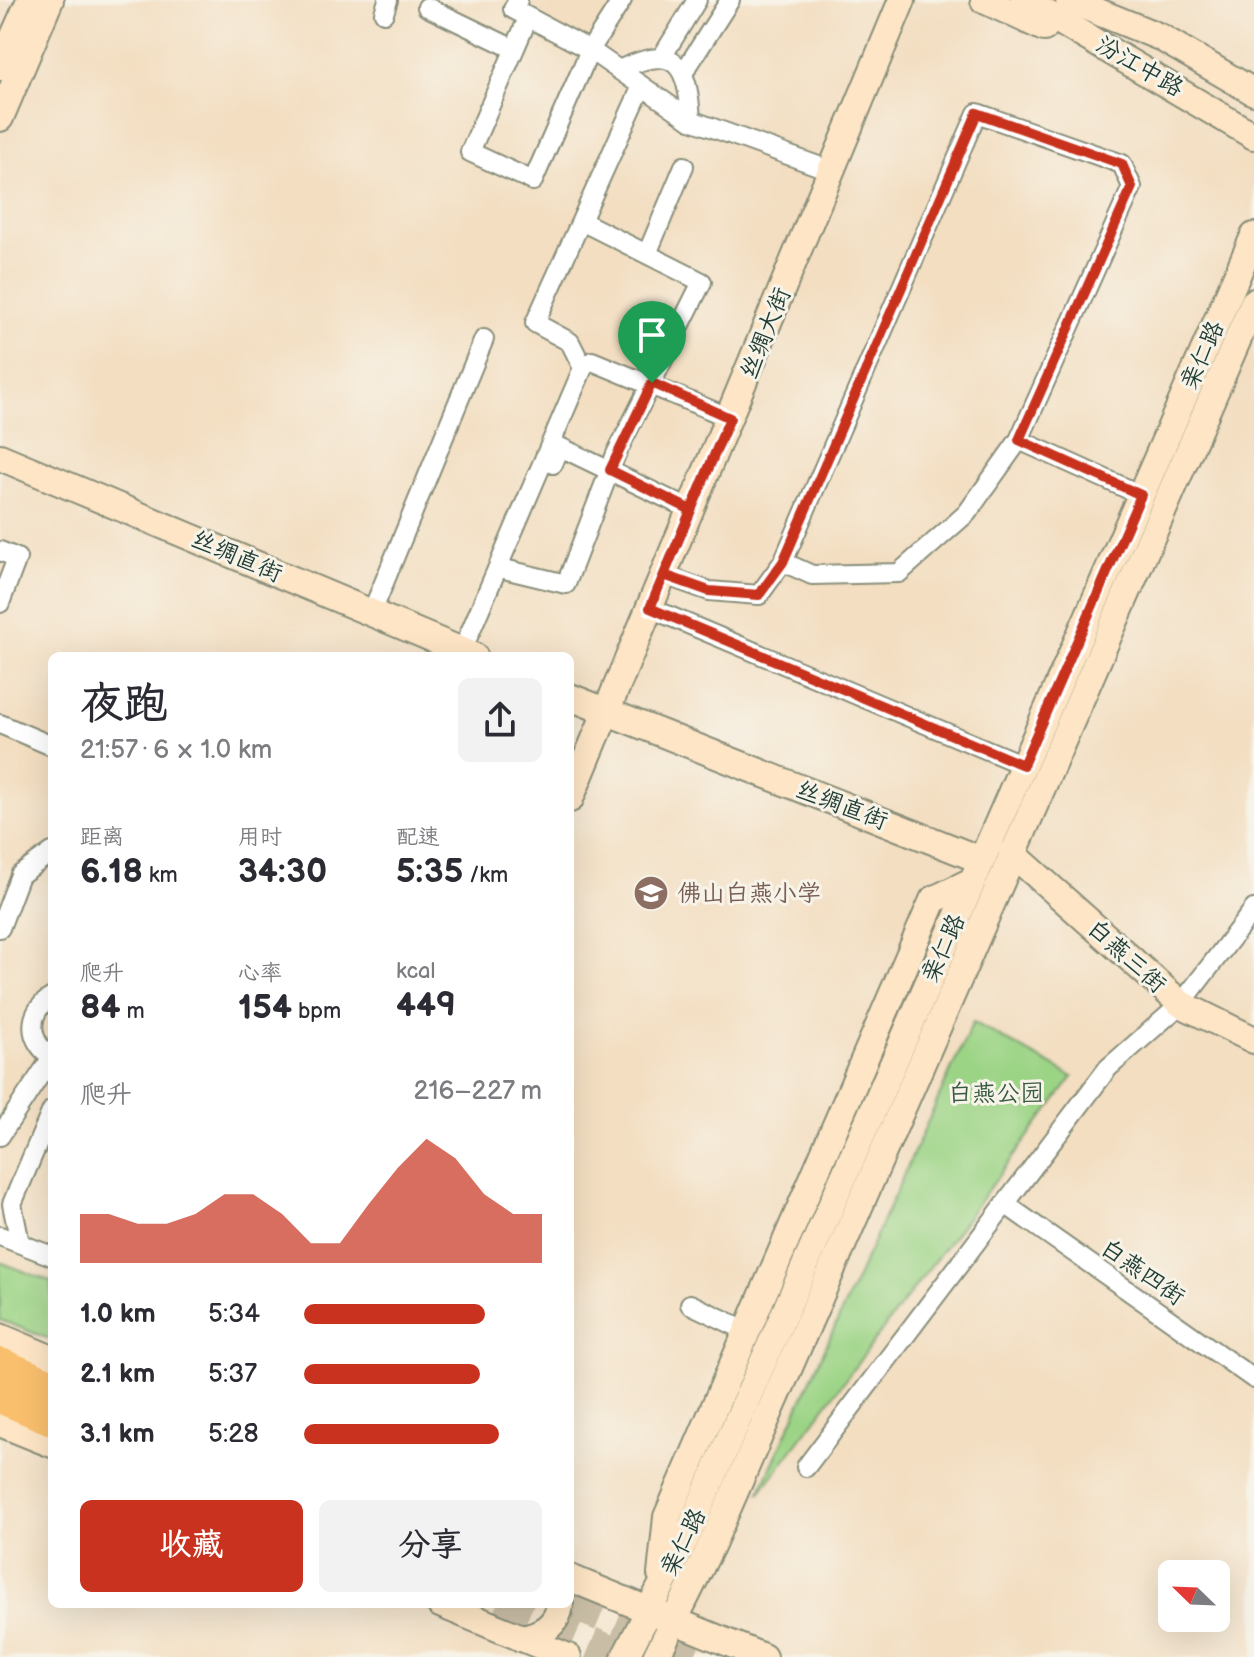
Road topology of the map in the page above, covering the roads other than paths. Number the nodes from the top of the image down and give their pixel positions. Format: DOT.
graph roads {
  1 [pos="30,0"];
  2 [pos="50,0"];
  3 [pos="518,0"];
  4 [pos="622,0"];
  5 [pos="697,0"];
  6 [pos="730,0"];
  7 [pos="902,0"];
  8 [pos="984,0"];
  9 [pos="1024,0"];
  10 [pos="1069,0"];
  11 [pos="1111,0"];
  12 [pos="427,7"];
  13 [pos="528,18"];
  14 [pos="1160,37"];
  15 [pos="1108,48"];
  16 [pos="514,49"];
  17 [pos="590,50"];
  18 [pos="662,57"];
  19 [pos="1,62"];
  20 [pos="619,70"];
  21 [pos="684,72"];
  22 [pos="642,86"];
  23 [pos="1254,92"];
  24 [pos="0,118"];
  25 [pos="691,120"];
  26 [pos="1254,136"];
  27 [pos="684,166"];
  28 [pos="832,171"];
  29 [pos="583,222"];
  30 [pos="1254,236"];
  31 [pos="647,254"];
  32 [pos="1254,302"];
  33 [pos="484,339"];
  34 [pos="592,361"];
  35 [pos="652,383"];
  36 [pos="730,418"];
  37 [pos="1019,440"];
  38 [pos="0,457"];
  39 [pos="610,470"];
  40 [pos="1141,495"];
  41 [pos="691,510"];
  42 [pos="0,551"];
  43 [pos="783,562"];
  44 [pos="508,570"];
  45 [pos="664,575"];
  46 [pos="0,603"];
  47 [pos="650,608"];
  48 [pos="372,612"];
  49 [pos="488,614"];
  50 [pos="463,652"];
  51 [pos="469,652"];
  52 [pos="574,699"];
  53 [pos="606,713"];
  54 [pos="0,724"];
  55 [pos="48,744"];
  56 [pos="1023,765"];
  57 [pos="574,789"];
  58 [pos="1012,853"];
  59 [pos="48,855"];
  60 [pos="976,870"];
  61 [pos="1254,909"];
  62 [pos="0,928"];
  63 [pos="48,1000"];
  64 [pos="1181,1004"];
  65 [pos="1254,1040"];
  66 [pos="48,1054"];
  67 [pos="48,1063"];
  68 [pos="48,1118"];
  69 [pos="0,1137"];
  70 [pos="6,1198"];
  71 [pos="1005,1204"];
  72 [pos="0,1236"];
  73 [pos="20,1243"];
  74 [pos="48,1254"];
  75 [pos="690,1304"];
  76 [pos="747,1331"];
  77 [pos="0,1337"];
  78 [pos="48,1357"];
  79 [pos="0,1365"];
  80 [pos="1254,1379"];
  81 [pos="48,1385"];
  82 [pos="0,1396"];
  83 [pos="48,1416"];
  84 [pos="0,1423"];
  85 [pos="48,1442"];
  86 [pos="806,1467"];
  87 [pos="574,1579"];
  88 [pos="653,1601"];
  89 [pos="450,1608"];
  90 [pos="560,1608"];
  91 [pos="673,1621"];
  92 [pos="521,1638"];
  93 [pos="568,1657"];
  94 [pos="625,1657"];
  95 [pos="656,1657"];
  96 [pos="762,1657"];
  1 -- 19 [label="main road"];
  2 -- 24 [label="main road"];
  3 -- 13 [label="street"];
  4 -- 17 [label="street"];
  5 -- 18 [label="street"];
  6 -- 21 [label="street"];
  7 -- 28 [label="main road, 丝绸大街"];
  8 -- 15 [label="main road"];
  9 -- 15 [label="main road, 汾江中路"];
  10 -- 14 [label="main road, 汾江中路"];
  11 -- 14 [label="main road"];
  12 -- 16 [label="street"];
  13 -- 16 [label="street"];
  13 -- 17 [label="street"];
  14 -- 23 [label="main road, 汾江中路"];
  15 -- 26 [label="main road, 汾江中路"];
  16 -- 17 [label="street"];
  17 -- 20 [label="street"];
  18 -- 20 [label="street"];
  18 -- 21 [label="street"];
  20 -- 22 [label="street"];
  21 -- 25 [label="street"];
  22 -- 25 [label="street"];
  22 -- 29 [label="street"];
  25 -- 28 [label="street"];
  27 -- 31 [label="street"];
  28 -- 36 [label="main road, 丝绸大街"];
  29 -- 31 [label="street"];
  29 -- 51 [label="street"];
  30 -- 40 [label="main road, 亲仁路"];
  31 -- 35 [label="street"];
  32 -- 58 [label="main road, 亲仁路"];
  33 -- 48 [label="street"];
  34 -- 35 [label="street"];
  35 -- 36 [label="street"];
  35 -- 39 [label="street"];
  36 -- 41 [label="main road, 丝绸大街"];
  37 -- 40 [label="street"];
  37 -- 43 [label="street"];
  37 -- 43 [label="street"];
  38 -- 48 [label="main road, 丝绸直街"];
  39 -- 41 [label="street"];
  39 -- 44 [label="street"];
  39 -- 44 [label="street"];
  40 -- 56 [label="main road, 亲仁路"];
  41 -- 45 [label="main road, 丝绸大街"];
  42 -- 46 [label="street"];
  43 -- 45 [label="street"];
  44 -- 49 [label="street"];
  45 -- 47 [label="main road, 丝绸大街"];
  47 -- 53 [label="main road, 丝绸大街"];
  47 -- 56 [label="street"];
  48 -- 50 [label="main road, 丝绸直街"];
  52 -- 53 [label="main road, 丝绸直街"];
  53 -- 57 [label="main road, 丝绸大街"];
  53 -- 60 [label="main road, 丝绸直街"];
  54 -- 55 [label="street"];
  56 -- 60 [label="main road, 亲仁路"];
  58 -- 64 [label="main road, 白燕三街"];
  58 -- 91 [label="main road, 亲仁路"];
  59 -- 62 [label="street"];
  60 -- 76 [label="main road"];
  60 -- 88 [label="main road, 亲仁路"];
  61 -- 64 [label="street"];
  63 -- 66 [label="street"];
  64 -- 65 [label="main road, 白燕三街"];
  64 -- 71 [label="street"];
  67 -- 69 [label="street"];
  68 -- 70 [label="street"];
  70 -- 73 [label="street"];
  71 -- 80 [label="street, 白燕四街"];
  71 -- 86 [label="street"];
  72 -- 73 [label="street"];
  73 -- 74 [label="street"];
  75 -- 76 [label="street"];
  76 -- 88 [label="main road"];
  77 -- 78 [label="main road"];
  79 -- 81 [label="highway"];
  82 -- 83 [label="highway"];
  84 -- 85 [label="main road"];
  87 -- 88 [label="main road"];
  88 -- 91 [label="main road"];
  88 -- 94 [label="main road, 亲仁路"];
  89 -- 92 [label="main road"];
  90 -- 92 [label="main road"];
  91 -- 95 [label="main road, 亲仁路"];
  91 -- 96 [label="main road"];
  92 -- 93 [label="main road"];
}
